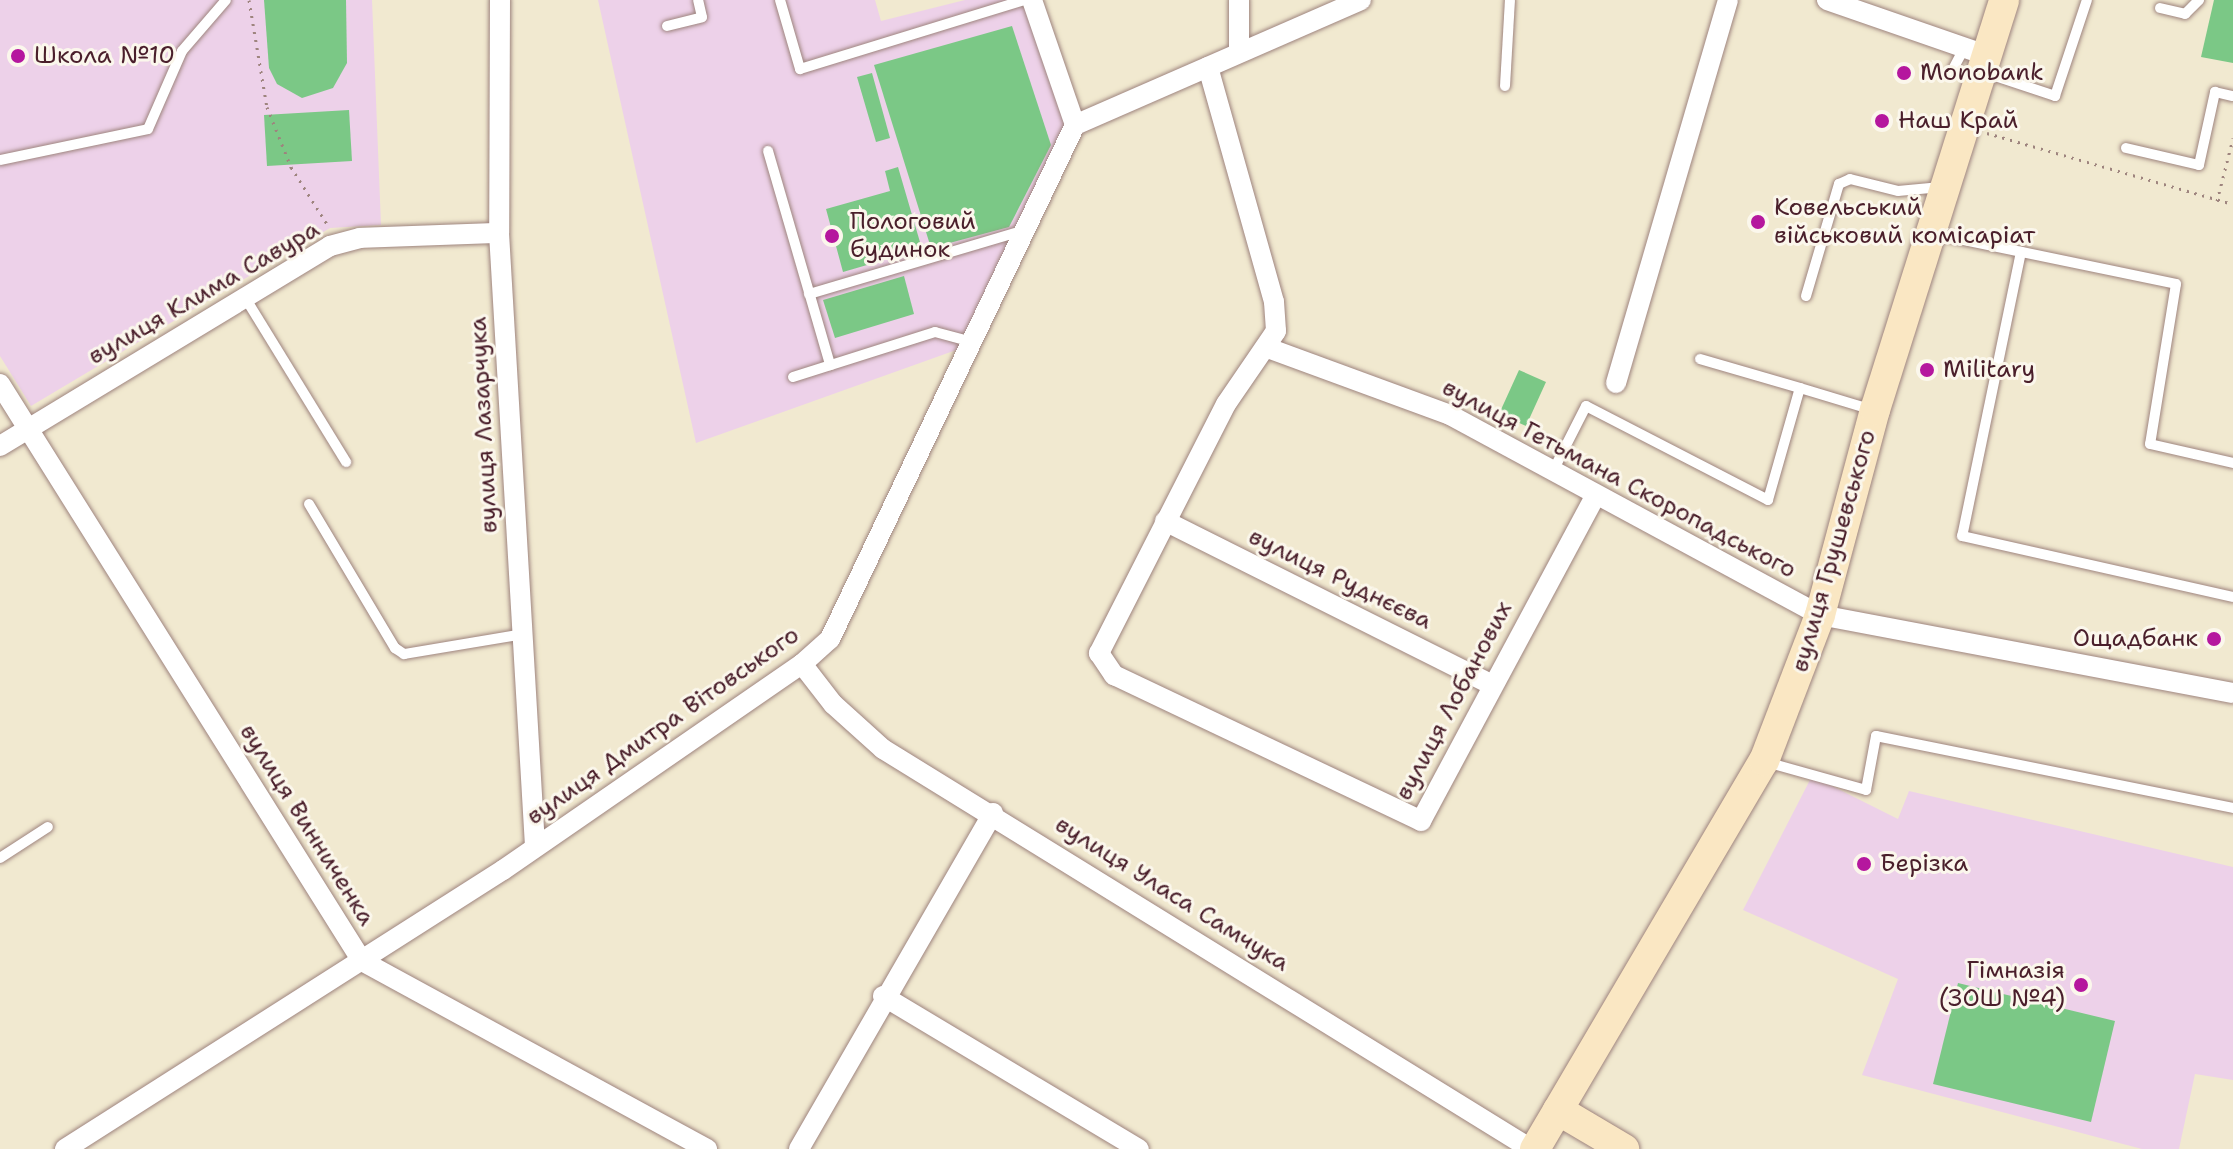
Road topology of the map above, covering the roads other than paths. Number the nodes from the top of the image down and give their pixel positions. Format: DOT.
graph roads {
  1 [pos="226,0"];
  2 [pos="500,0"];
  3 [pos="698,0"];
  4 [pos="780,0"];
  5 [pos="1024,0"];
  6 [pos="1032,0"];
  7 [pos="1239,0"];
  8 [pos="1361,0"];
  9 [pos="1510,0"];
  10 [pos="1728,0"];
  11 [pos="1827,0"];
  12 [pos="2004,0"];
  13 [pos="2087,0"];
  14 [pos="2199,0"];
  15 [pos="2160,8"];
  16 [pos="667,26"];
  17 [pos="1239,52"];
  18 [pos="1971,61"];
  19 [pos="1208,67"];
  20 [pos="1505,86"];
  21 [pos="2233,96"];
  22 [pos="1075,125"];
  23 [pos="2126,148"];
  24 [pos="768,151"];
  25 [pos="0,160"];
  26 [pos="1943,187"];
  27 [pos="1024,231"];
  28 [pos="499,233"];
  29 [pos="1930,233"];
  30 [pos="2021,252"];
  31 [pos="809,294"];
  32 [pos="244,296"];
  33 [pos="1806,296"];
  34 [pos="973,342"];
  35 [pos="1268,348"];
  36 [pos="1700,359"];
  37 [pos="830,365"];
  38 [pos="793,377"];
  39 [pos="1616,383"];
  40 [pos="0,384"];
  41 [pos="1800,388"];
  42 [pos="1875,410"];
  43 [pos="27,428"];
  44 [pos="0,446"];
  45 [pos="346,462"];
  46 [pos="2233,463"];
  47 [pos="1553,471"];
  48 [pos="1595,496"];
  49 [pos="309,504"];
  50 [pos="1165,521"];
  51 [pos="2233,597"];
  52 [pos="1820,615"];
  53 [pos="523,634"];
  54 [pos="802,664"];
  55 [pos="1491,684"];
  56 [pos="2233,693"];
  57 [pos="1764,761"];
  58 [pos="2233,808"];
  59 [pos="993,813"];
  60 [pos="48,827"];
  61 [pos="535,847"];
  62 [pos="0,858"];
  63 [pos="362,961"];
  64 [pos="883,996"];
  65 [pos="1558,1110"];
  66 [pos="65,1149"];
  67 [pos="707,1149"];
  68 [pos="799,1149"];
  69 [pos="1139,1149"];
  70 [pos="1533,1149"];
  71 [pos="1624,1149"];
  1 -- 25 [label="lane"];
  2 -- 28 [label="street, вулиця Лазарчука"];
  3 -- 16 [label="lane"];
  4 -- 5 [label="lane"];
  6 -- 22 [label="street"];
  7 -- 17 [label="street"];
  8 -- 17 [label="street"];
  9 -- 20 [label="lane"];
  10 -- 39 [label="street"];
  11 -- 18 [label="street"];
  12 -- 18 [label="street, вулиця Грушевського"];
  13 -- 18 [label="lane"];
  14 -- 15 [label="lane"];
  17 -- 19 [label="street"];
  18 -- 26 [label="street, вулиця Грушевського"];
  19 -- 22 [label="street"];
  19 -- 35 [label="street"];
  21 -- 23 [label="lane"];
  22 -- 27 [label="street, вулиця Дмитра Вітовського"];
  24 -- 31 [label="lane"];
  26 -- 29 [label="street, вулиця Грушевського"];
  26 -- 33 [label="lane"];
  27 -- 31 [label="lane"];
  27 -- 34 [label="street, вулиця Дмитра Вітовського"];
  28 -- 32 [label="street, вулиця Клима Савура"];
  28 -- 53 [label="street, вулиця Лазарчука"];
  29 -- 30 [label="lane"];
  29 -- 42 [label="street, вулиця Грушевського"];
  30 -- 46 [label="lane"];
  30 -- 51 [label="lane"];
  31 -- 37 [label="lane"];
  32 -- 43 [label="street, вулиця Клима Савура"];
  32 -- 45 [label="lane"];
  34 -- 37 [label="lane"];
  34 -- 54 [label="street, вулиця Дмитра Вітовського"];
  35 -- 47 [label="street, вулиця Гетьмана Скоропадського"];
  35 -- 50 [label="street"];
  36 -- 41 [label="lane"];
  37 -- 38 [label="lane"];
  40 -- 43 [label="street, вулиця Винниченка"];
  41 -- 42 [label="lane"];
  41 -- 47 [label="lane"];
  42 -- 52 [label="street, вулиця Грушевського"];
  43 -- 44 [label="street, вулиця Клима Савура"];
  43 -- 63 [label="street, вулиця Винниченка"];
  47 -- 48 [label="street, вулиця Гетьмана Скоропадського"];
  48 -- 52 [label="street, вулиця Гетьмана Скоропадського"];
  48 -- 55 [label="street, вулиця Лобанових"];
  49 -- 53 [label="lane"];
  50 -- 55 [label="street, вулиця Руднєєва"];
  50 -- 55 [label="street, вулиця Лобанових"];
  52 -- 56 [label="street, вулиця Гетьмана Скоропадського"];
  52 -- 57 [label="street, вулиця Грушевського"];
  53 -- 61 [label="street, вулиця Лазарчука"];
  54 -- 59 [label="street, вулиця Уласа Самчука"];
  54 -- 61 [label="street, вулиця Дмитра Вітовського"];
  57 -- 58 [label="lane"];
  57 -- 65 [label="street, вулиця Грушевського"];
  59 -- 64 [label="street"];
  59 -- 70 [label="street, вулиця Уласа Самчука"];
  60 -- 62 [label="lane"];
  61 -- 63 [label="street, вулиця Дмитра Вітовського"];
  63 -- 66 [label="street, вулиця Дмитра Вітовського"];
  63 -- 67 [label="street, вулиця Винниченка"];
  64 -- 68 [label="street"];
  64 -- 69 [label="street"];
  65 -- 70 [label="street, вулиця Грушевського"];
  65 -- 71 [label="street"];
}
